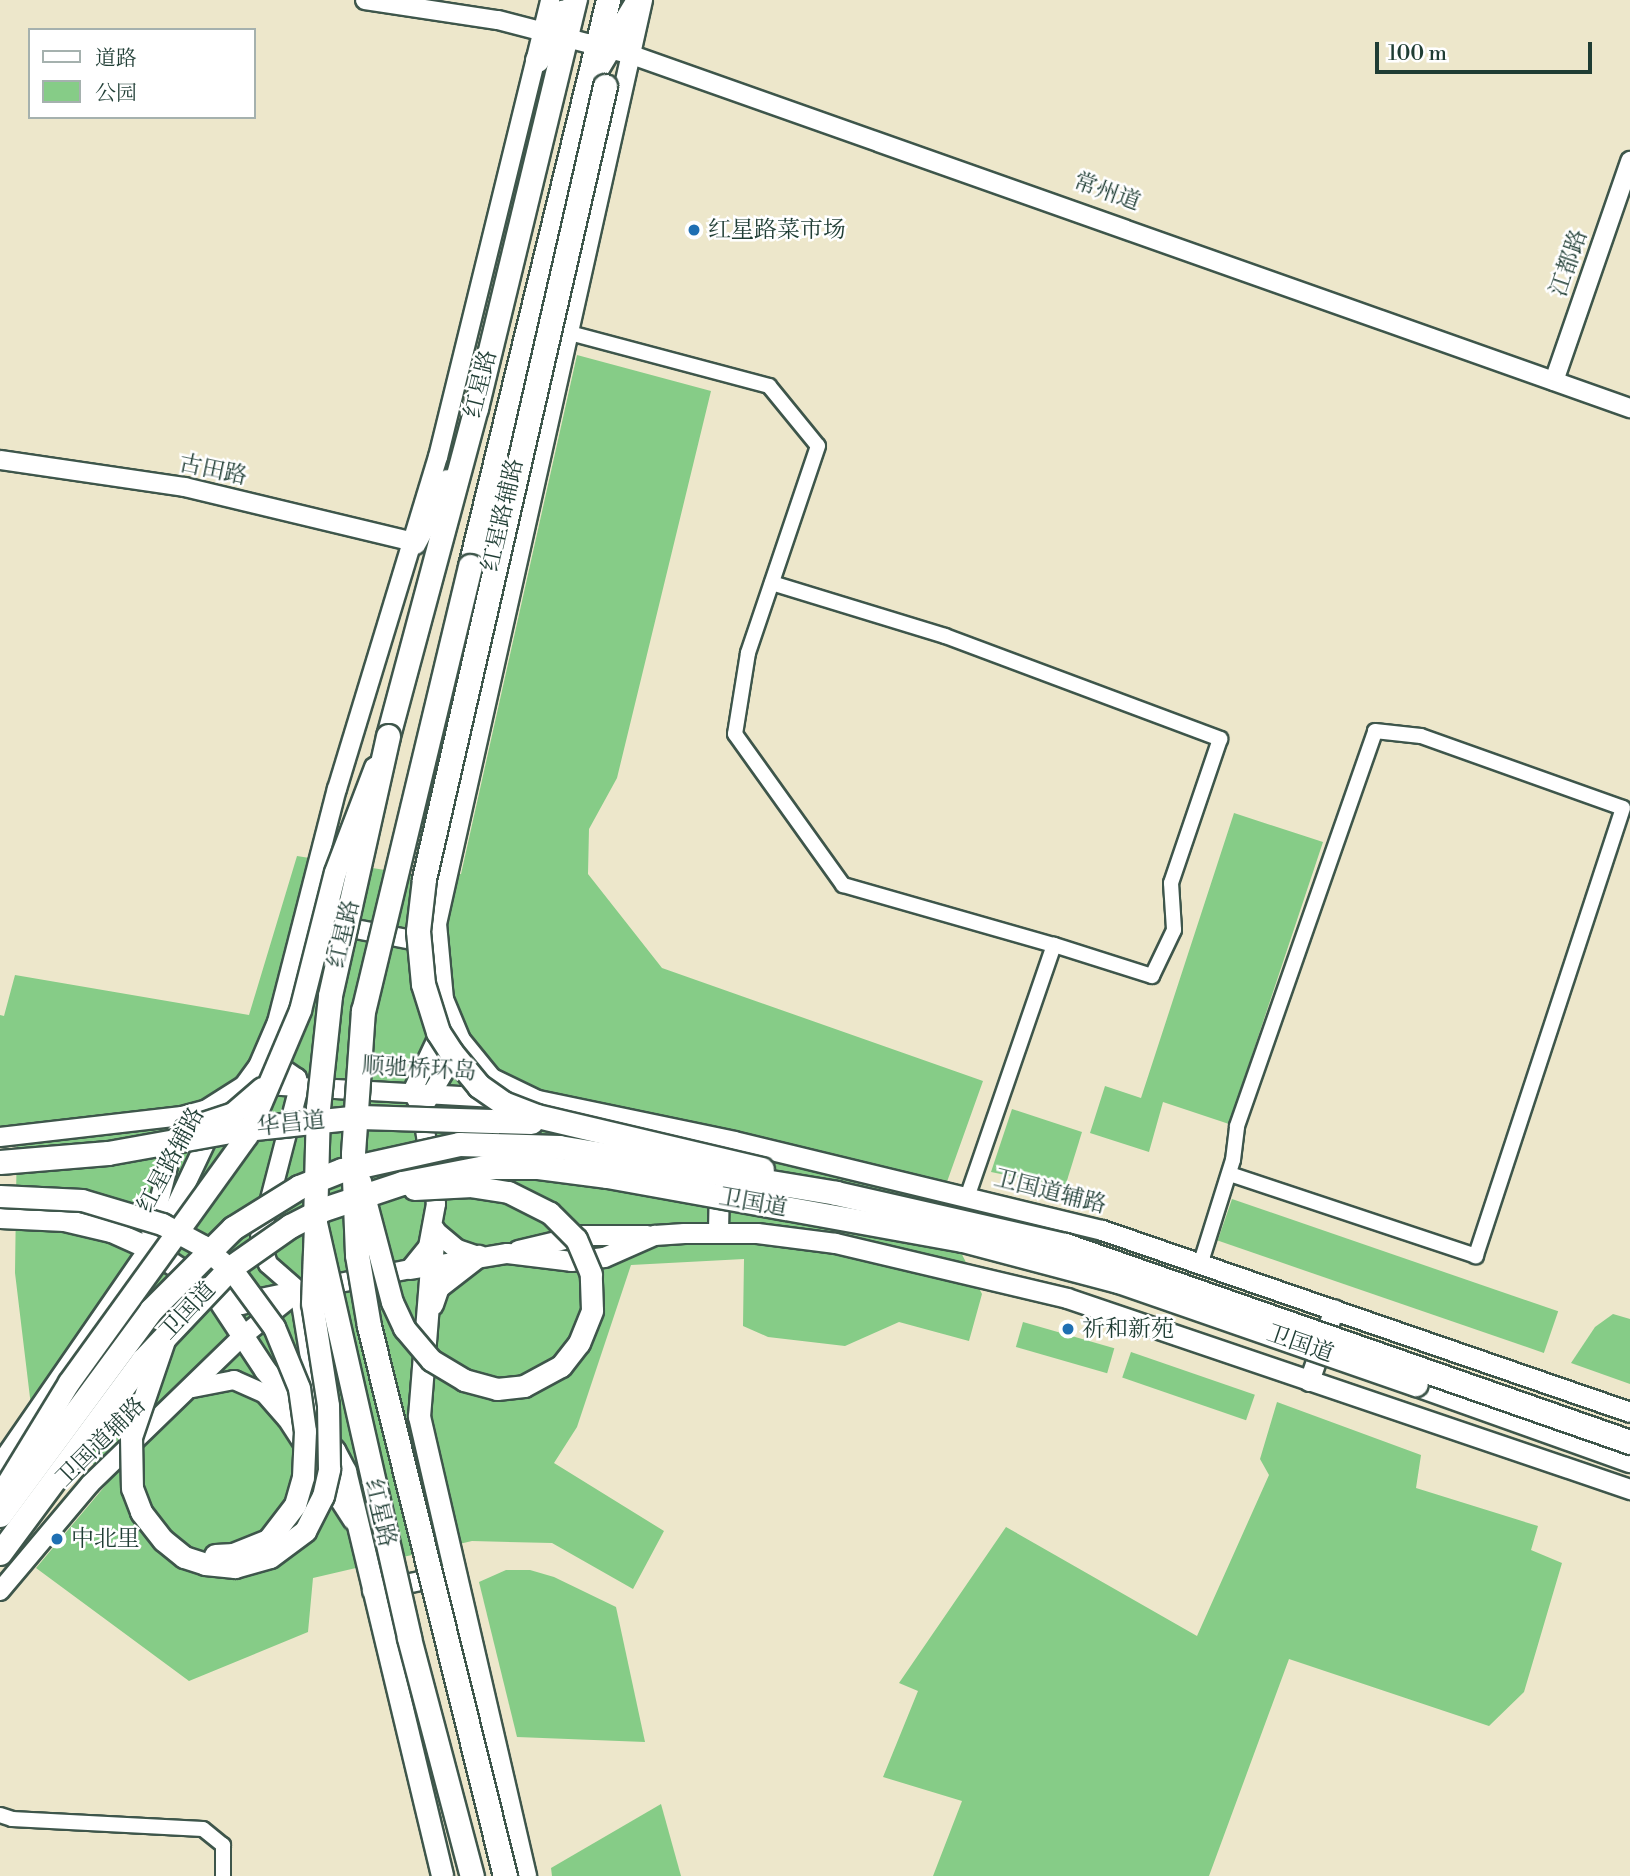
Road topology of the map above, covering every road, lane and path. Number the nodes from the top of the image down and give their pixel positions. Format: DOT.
graph roads {
  1 [pos="365,0"];
  2 [pos="412,0"];
  3 [pos="550,0"];
  4 [pos="573,0"];
  5 [pos="608,0"];
  6 [pos="640,0"];
  7 [pos="554,31"];
  8 [pos="615,44"];
  9 [pos="537,60"];
  10 [pos="595,87"];
  11 [pos="1630,161"];
  12 [pos="1629,190"];
  13 [pos="570,333"];
  14 [pos="1558,381"];
  15 [pos="1630,406"];
  16 [pos="466,447"];
  17 [pos="0,460"];
  18 [pos="414,541"];
  19 [pos="772,583"];
  20 [pos="388,736"];
  21 [pos="304,919"];
  22 [pos="437,945"];
  23 [pos="1054,945"];
  24 [pos="450,1015"];
  25 [pos="277,1022"];
  26 [pos="461,1040"];
  27 [pos="275,1073"];
  28 [pos="246,1084"];
  29 [pos="299,1087"];
  30 [pos="412,1092"];
  31 [pos="432,1094"];
  32 [pos="538,1100"];
  33 [pos="422,1109"];
  34 [pos="181,1116"];
  35 [pos="583,1127"];
  36 [pos="0,1137"];
  37 [pos="720,1138"];
  38 [pos="0,1152"];
  39 [pos="353,1154"];
  40 [pos="0,1162"];
  41 [pos="1229,1174"];
  42 [pos="373,1191"];
  43 [pos="836,1193"];
  44 [pos="0,1196"];
  45 [pos="967,1197"];
  46 [pos="1032,1212"];
  47 [pos="0,1217"];
  48 [pos="315,1223"];
  49 [pos="434,1230"];
  50 [pos="718,1231"];
  51 [pos="147,1247"];
  52 [pos="478,1256"];
  53 [pos="1202,1262"];
  54 [pos="432,1265"];
  55 [pos="410,1269"];
  56 [pos="1014,1283"];
  57 [pos="213,1291"];
  58 [pos="299,1291"];
  59 [pos="1334,1309"];
  60 [pos="428,1316"];
  61 [pos="168,1331"];
  62 [pos="244,1335"];
  63 [pos="1309,1381"];
  64 [pos="274,1389"];
  65 [pos="190,1390"];
  66 [pos="1630,1412"];
  67 [pos="22,1432"];
  68 [pos="324,1438"];
  69 [pos="1630,1442"];
  70 [pos="1630,1460"];
  71 [pos="0,1464"];
  72 [pos="1608,1481"];
  73 [pos="90,1484"];
  74 [pos="1630,1489"];
  75 [pos="0,1495"];
  76 [pos="1630,1499"];
  77 [pos="0,1515"];
  78 [pos="360,1535"];
  79 [pos="163,1540"];
  80 [pos="0,1553"];
  81 [pos="453,1574"];
  82 [pos="0,1591"];
  83 [pos="372,1591"];
  84 [pos="0,1815"];
  85 [pos="223,1876"];
  86 [pos="442,1876"];
  87 [pos="472,1876"];
  88 [pos="505,1876"];
  89 [pos="525,1876"];
  1 -- 7 [label="street"];
  2 -- 7 [label="street"];
  3 -- 7 [label="street"];
  4 -- 7 [label="highway, 红星路"];
  5 -- 8 [label="highway"];
  6 -- 8 [label="highway"];
  7 -- 8 [label="street, 常州道"];
  7 -- 9 [label="highway"];
  7 -- 16 [label="highway, 红星路"];
  8 -- 10 [label="highway"];
  8 -- 13 [label="street, 红星路辅路"];
  8 -- 14 [label="street, 常州道"];
  9 -- 18 [label="street, 红星路辅路"];
  10 -- 35 [label="highway, bridge"];
  10 -- 39 [label="highway, 红星路, bridge"];
  11 -- 14 [label="street, 江都路"];
  12 -- 14 [label="street, 江都路"];
  13 -- 19 [label="street"];
  13 -- 22 [label="street, 红星路辅路"];
  14 -- 15 [label="street, 常州道"];
  16 -- 18 [label="highway"];
  16 -- 20 [label="highway, 红星路"];
  17 -- 18 [label="street, 古田路"];
  18 -- 21 [label="street, 红星路辅路"];
  19 -- 23 [label="street"];
  19 -- 23 [label="street"];
  20 -- 27 [label="main road, bridge"];
  20 -- 48 [label="highway, 红星路, bridge"];
  21 -- 22 [label="street"];
  21 -- 25 [label="street, 红星路辅路"];
  22 -- 24 [label="street, 红星路辅路"];
  23 -- 45 [label="street"];
  24 -- 26 [label="street, 红星路辅路"];
  24 -- 30 [label="street"];
  25 -- 28 [label="street, 红星路辅路"];
  25 -- 29 [label="street, 红星路辅路"];
  26 -- 31 [label="street"];
  26 -- 32 [label="street, 卫国道辅路"];
  27 -- 38 [label="main road, bridge"];
  27 -- 75 [label="main road, bridge"];
  28 -- 29 [label="street, 顺驰桥环岛"];
  28 -- 34 [label="street, 华昌道"];
  28 -- 51 [label="street, 红星路辅路"];
  29 -- 30 [label="street, 顺驰桥环岛"];
  29 -- 58 [label="street"];
  30 -- 31 [label="street, 顺驰桥环岛"];
  30 -- 33 [label="street"];
  31 -- 32 [label="street, 顺驰桥环岛"];
  31 -- 33 [label="street"];
  32 -- 37 [label="main road, 卫国道辅路"];
  33 -- 49 [label="street, 顺驰桥环岛"];
  34 -- 36 [label="street, 华昌道"];
  34 -- 51 [label="street"];
  35 -- 40 [label="highway, 华昌道, bridge"];
  35 -- 43 [label="highway, 卫国道, bridge"];
  37 -- 45 [label="main road, 卫国道辅路"];
  37 -- 50 [label="main road"];
  39 -- 42 [label="main road, bridge"];
  39 -- 88 [label="highway, 红星路, bridge"];
  41 -- 41 [label="street"];
  41 -- 53 [label="street"];
  42 -- 61 [label="highway, 卫国道, bridge"];
  42 -- 70 [label="highway, 卫国道, bridge"];
  43 -- 69 [label="highway, 卫国道, bridge"];
  43 -- 77 [label="highway, 卫国道, bridge"];
  44 -- 79 [label="main road, bridge"];
  45 -- 46 [label="main road, 卫国道辅路"];
  46 -- 53 [label="main road, 卫国道辅路"];
  46 -- 56 [label="main road"];
  47 -- 51 [label="main road"];
  48 -- 79 [label="main road, bridge"];
  48 -- 87 [label="highway, 红星路, bridge"];
  49 -- 52 [label="main road"];
  49 -- 54 [label="main road"];
  49 -- 55 [label="street, 顺驰桥环岛"];
  50 -- 52 [label="main road"];
  50 -- 56 [label="main road"];
  51 -- 57 [label="main road"];
  51 -- 67 [label="street"];
  52 -- 54 [label="main road"];
  52 -- 60 [label="main road"];
  53 -- 59 [label="main road, 卫国道辅路"];
  54 -- 55 [label="main road"];
  54 -- 60 [label="main road"];
  55 -- 58 [label="street"];
  56 -- 63 [label="main road"];
  57 -- 58 [label="main road"];
  57 -- 62 [label="main road"];
  58 -- 62 [label="street, 卫国道辅路"];
  58 -- 68 [label="street"];
  59 -- 63 [label="main road"];
  59 -- 66 [label="main road, 卫国道辅路"];
  60 -- 81 [label="main road"];
  61 -- 79 [label="main road, bridge"];
  61 -- 80 [label="highway, 卫国道, bridge"];
  62 -- 64 [label="main road"];
  62 -- 65 [label="street, 卫国道辅路"];
  63 -- 72 [label="main road"];
  64 -- 65 [label="street"];
  64 -- 68 [label="main road"];
  64 -- 78 [label="street"];
  65 -- 73 [label="street, 卫国道辅路"];
  67 -- 71 [label="street"];
  67 -- 73 [label="street"];
  68 -- 78 [label="main road"];
  72 -- 74 [label="main road"];
  72 -- 76 [label="main road"];
  73 -- 82 [label="street, 卫国道辅路"];
  78 -- 83 [label="main road"];
  81 -- 83 [label="street"];
  81 -- 89 [label="main road"];
  83 -- 86 [label="main road"];
  84 -- 85 [label="street"];
}
